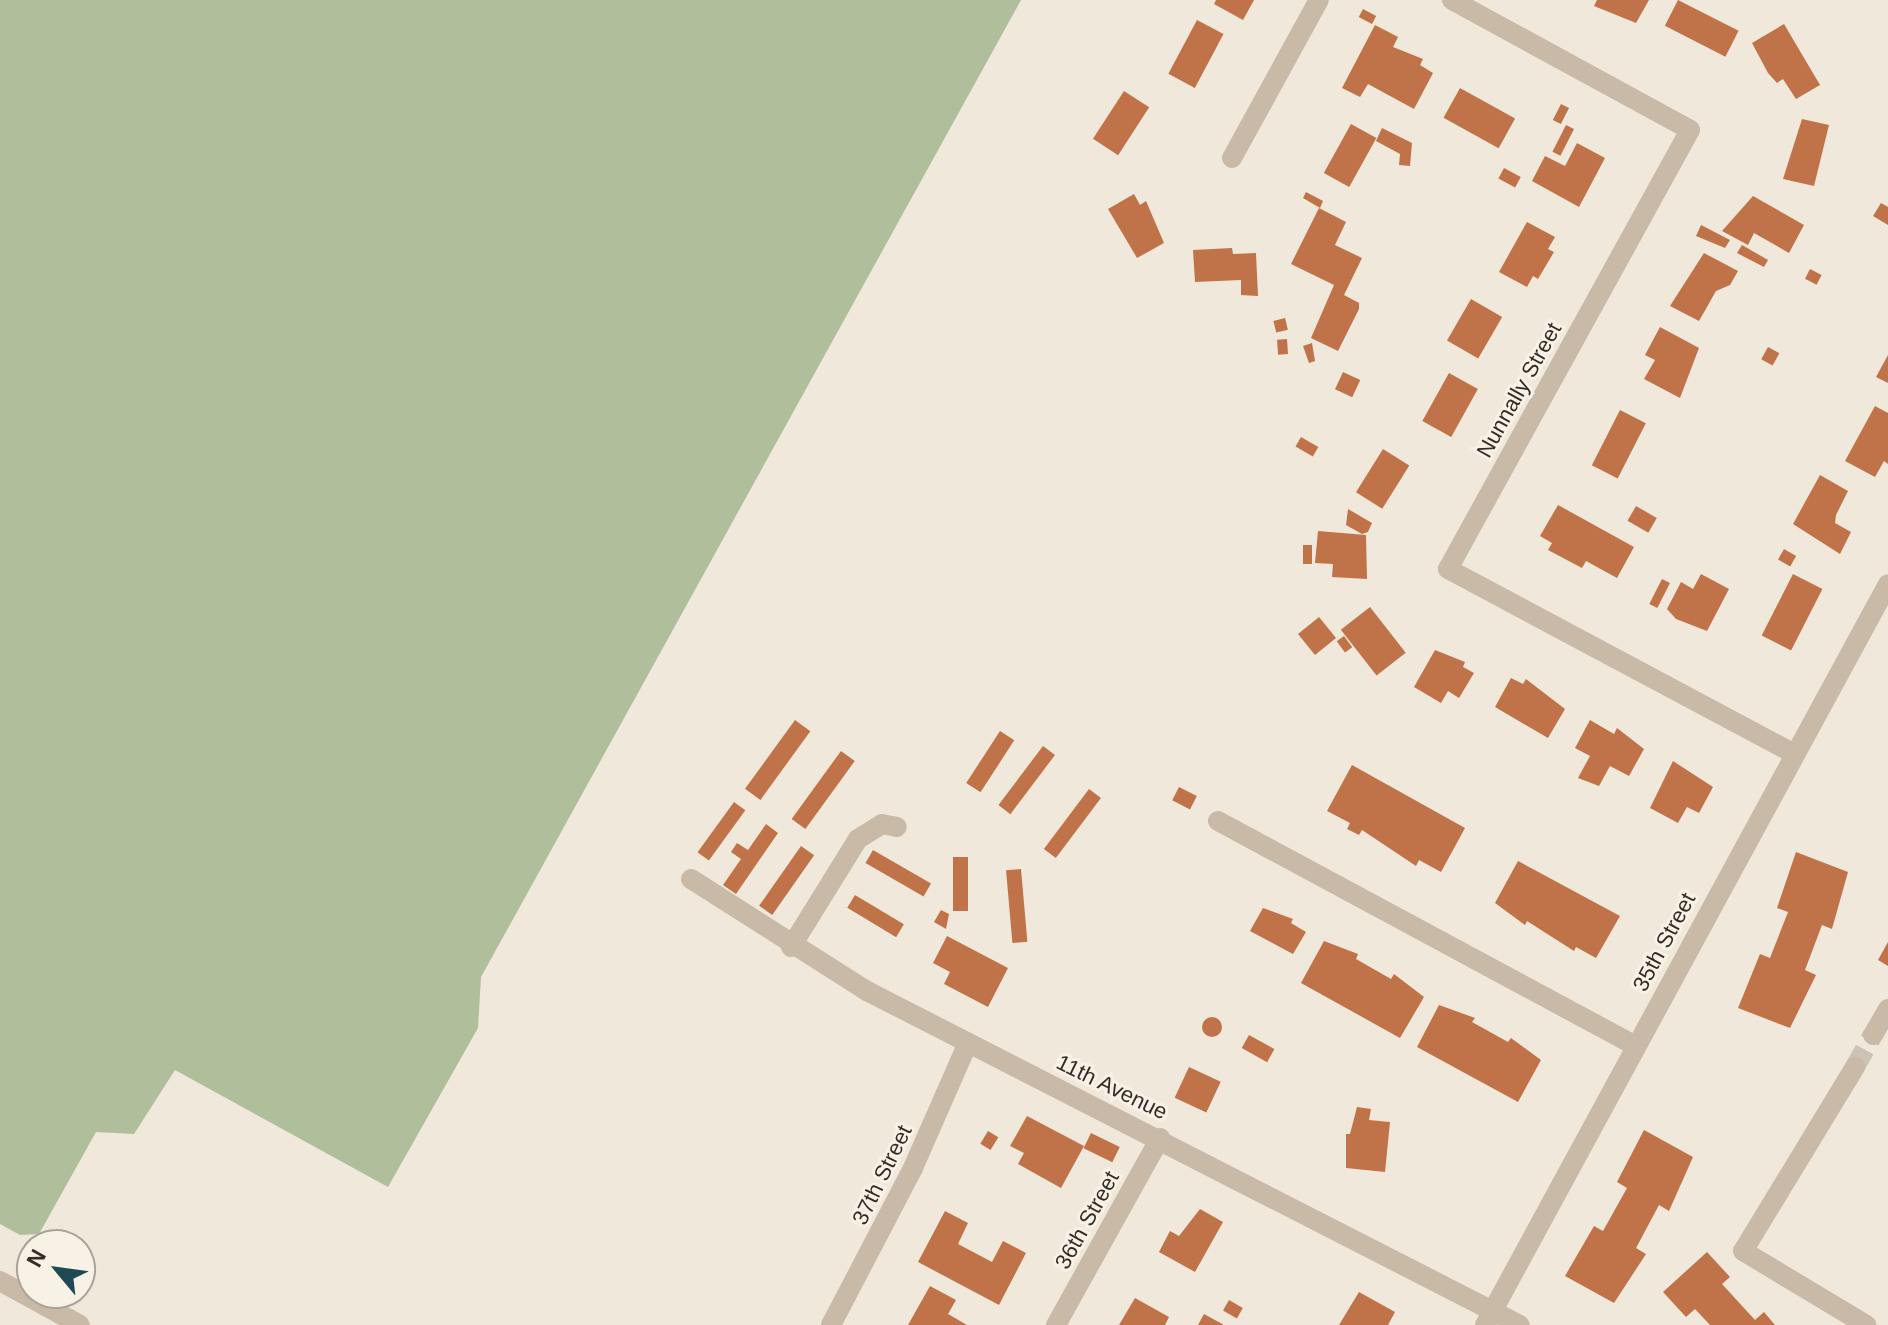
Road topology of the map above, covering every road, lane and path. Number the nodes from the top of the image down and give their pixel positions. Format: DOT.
graph roads {
  1 [pos="1319,0"];
  2 [pos="1452,0"];
  3 [pos="1232,158"];
  4 [pos="1888,584"];
  5 [pos="1793,753"];
  6 [pos="1218,821"];
  7 [pos="897,827"];
  8 [pos="691,879"];
  9 [pos="791,947"];
  10 [pos="1888,1009"];
  11 [pos="1873,1035"];
  12 [pos="968,1043"];
  13 [pos="1635,1046"];
  14 [pos="1855,1067"];
  15 [pos="1160,1138"];
  16 [pos="0,1281"];
  17 [pos="1489,1318"];
  18 [pos="80,1325"];
  19 [pos="831,1325"];
  20 [pos="1056,1325"];
  21 [pos="1520,1325"];
  22 [pos="1866,1325"];
  1 -- 3 [label="street"];
  2 -- 5 [label="street, Nunnally Street"];
  4 -- 5 [label="street, 35th Street"];
  5 -- 13 [label="street, 35th Street"];
  6 -- 13 [label="street"];
  7 -- 9 [label="street"];
  8 -- 9 [label="street, 11th Avenue"];
  9 -- 12 [label="street, 11th Avenue"];
  10 -- 11 [label="street"];
  12 -- 15 [label="street, 11th Avenue"];
  12 -- 19 [label="street, 37th Street"];
  13 -- 17 [label="street, 35th Street"];
  14 -- 22 [label="street"];
  15 -- 17 [label="street, 11th Avenue"];
  15 -- 20 [label="street, 36th Street"];
  16 -- 18 [label="street"];
  17 -- 21 [label="street, 11th Avenue"];
}
